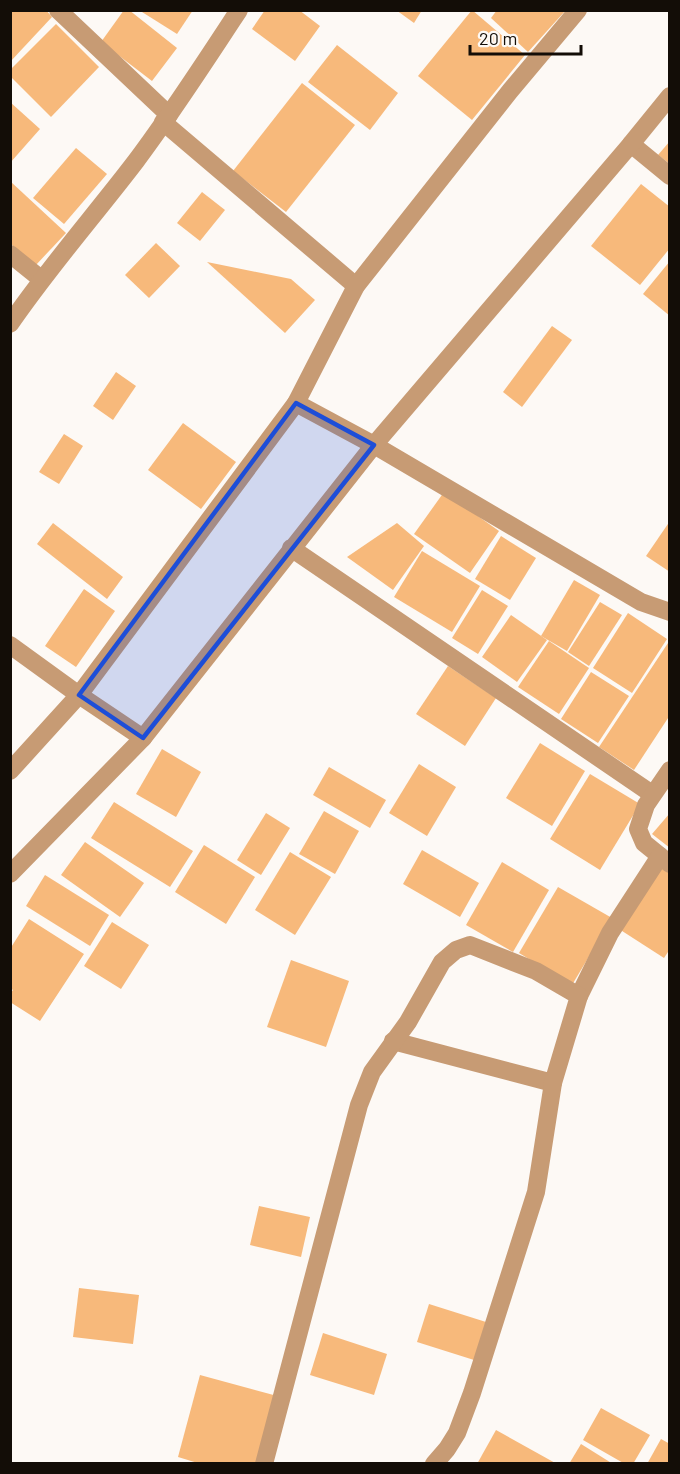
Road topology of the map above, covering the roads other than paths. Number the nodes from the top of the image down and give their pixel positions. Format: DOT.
graph roads {
  1 [pos="58,10"];
  2 [pos="238,10"];
  3 [pos="578,10"];
  4 [pos="669,96"];
  5 [pos="166,119"];
  6 [pos="631,144"];
  7 [pos="669,176"];
  8 [pos="10,254"];
  9 [pos="42,279"];
  10 [pos="356,286"];
  11 [pos="10,324"];
  12 [pos="296,403"];
  13 [pos="374,445"];
  14 [pos="291,549"];
  15 [pos="669,612"];
  16 [pos="10,645"];
  17 [pos="78,695"];
  18 [pos="143,738"];
  19 [pos="10,771"];
  20 [pos="669,772"];
  21 [pos="652,794"];
  22 [pos="665,860"];
  23 [pos="10,874"];
  24 [pos="579,996"];
  25 [pos="393,1041"];
  26 [pos="553,1083"];
  27 [pos="264,1464"];
  28 [pos="434,1464"];
  1 -- 5 [label="street"];
  2 -- 5 [label="street"];
  3 -- 10 [label="street"];
  4 -- 6 [label="street"];
  5 -- 9 [label="street"];
  5 -- 10 [label="street"];
  6 -- 7 [label="street"];
  6 -- 13 [label="street"];
  8 -- 9 [label="street"];
  9 -- 11 [label="street"];
  10 -- 12 [label="street"];
  12 -- 13 [label="street"];
  12 -- 17 [label="street"];
  13 -- 14 [label="street"];
  13 -- 15 [label="street"];
  14 -- 18 [label="street"];
  14 -- 21 [label="street"];
  16 -- 17 [label="street"];
  17 -- 18 [label="street"];
  17 -- 19 [label="street"];
  18 -- 23 [label="street"];
  20 -- 21 [label="street"];
  21 -- 22 [label="street"];
  22 -- 24 [label="street"];
  24 -- 25 [label="street"];
  24 -- 26 [label="street"];
  25 -- 26 [label="street"];
  25 -- 27 [label="street"];
  26 -- 28 [label="street"];
}
